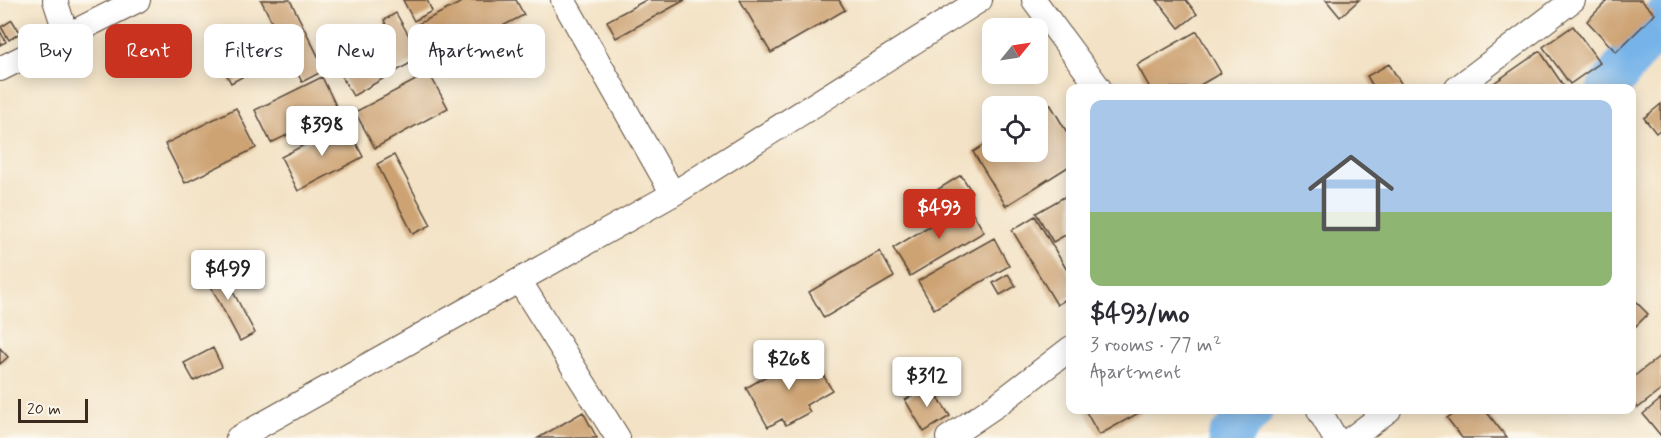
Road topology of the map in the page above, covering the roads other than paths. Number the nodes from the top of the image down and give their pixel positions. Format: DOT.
graph roads {
  1 [pos="55,0"];
  2 [pos="138,0"];
  3 [pos="563,0"];
  4 [pos="980,0"];
  5 [pos="1034,0"];
  6 [pos="1573,0"];
  7 [pos="63,24"];
  8 [pos="92,24"];
  9 [pos="18,60"];
  10 [pos="0,69"];
  11 [pos="1096,84"];
  12 [pos="1462,84"];
  13 [pos="673,194"];
  14 [pos="520,282"];
  15 [pos="1066,352"];
  16 [pos="1321,414"];
  17 [pos="1384,414"];
  18 [pos="238,438"];
  19 [pos="618,438"];
  20 [pos="948,438"];
  21 [pos="1335,438"];
  22 [pos="1352,438"];
  1 -- 7 [label="street"];
  2 -- 8 [label="street"];
  3 -- 13 [label="street"];
  4 -- 13 [label="street"];
  5 -- 11 [label="street"];
  6 -- 12 [label="street"];
  9 -- 10 [label="street"];
  13 -- 14 [label="street"];
  14 -- 18 [label="street"];
  14 -- 19 [label="street"];
  15 -- 20 [label="street"];
  16 -- 21 [label="street"];
  17 -- 22 [label="street"];
}
